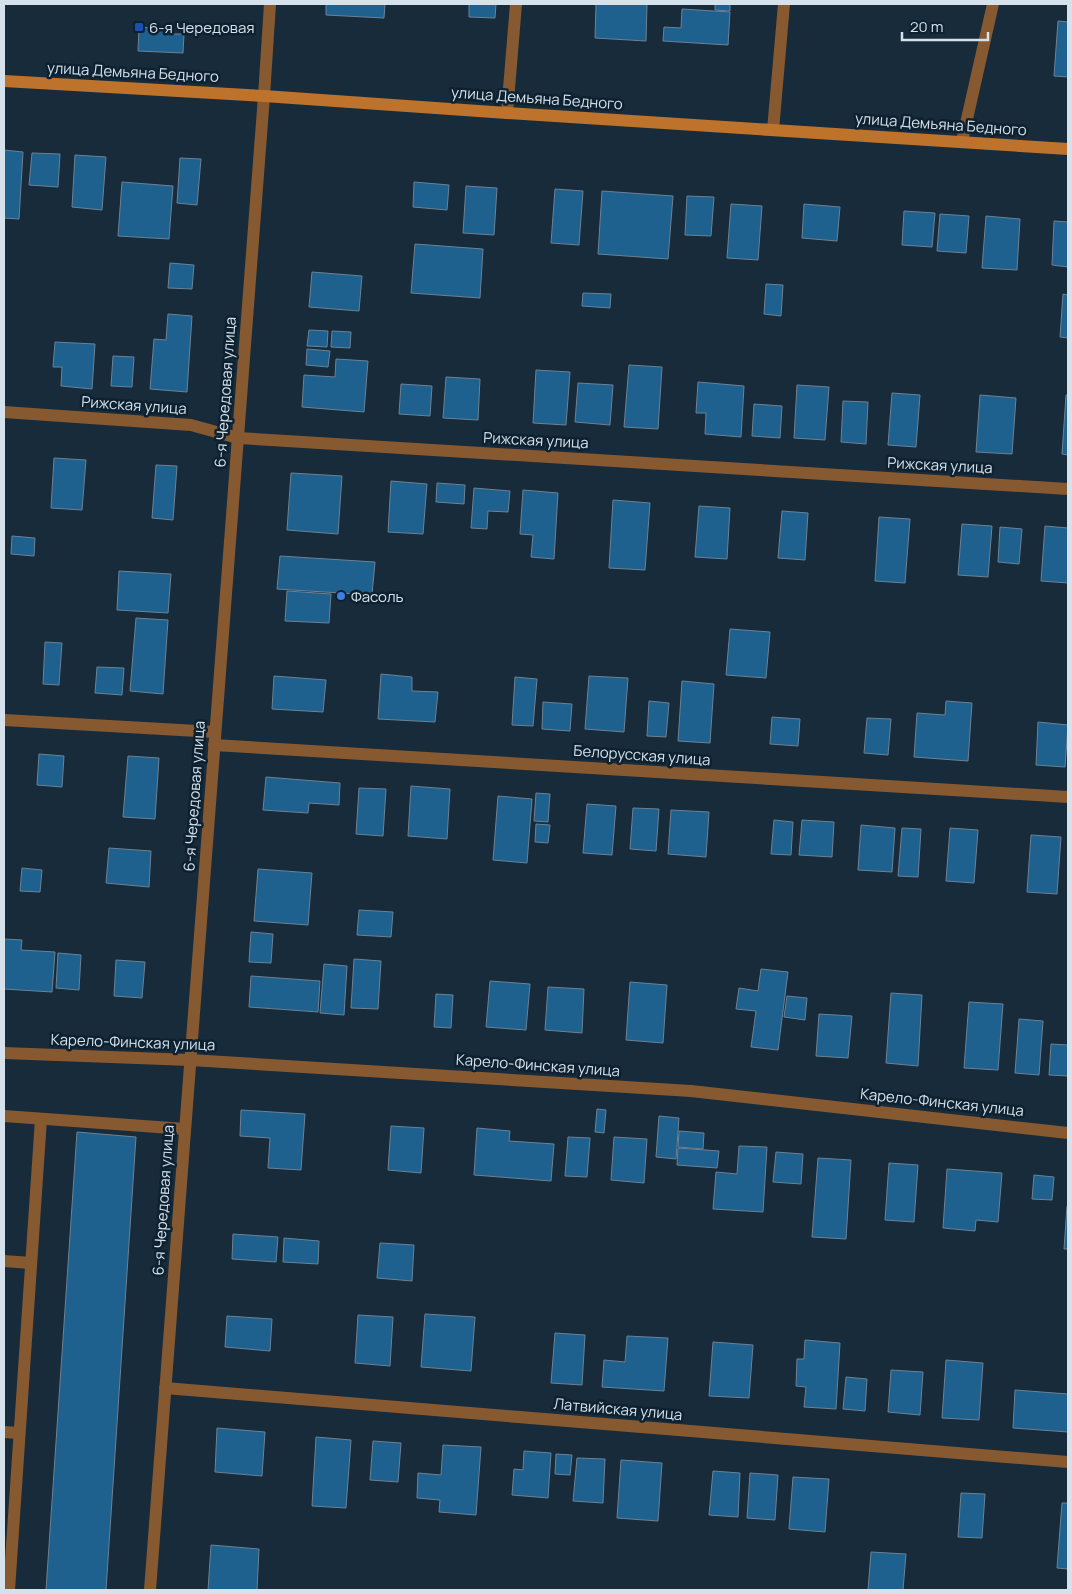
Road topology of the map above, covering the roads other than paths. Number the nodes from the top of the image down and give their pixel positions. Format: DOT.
graph roads {
  1 [pos="270,4"];
  2 [pos="516,4"];
  3 [pos="784,4"];
  4 [pos="992,4"];
  5 [pos="4,81"];
  6 [pos="264,96"];
  7 [pos="507,113"];
  8 [pos="773,130"];
  9 [pos="962,142"];
  10 [pos="1068,149"];
  11 [pos="4,412"];
  12 [pos="238,438"];
  13 [pos="1068,489"];
  14 [pos="4,720"];
  15 [pos="215,738"];
  16 [pos="1068,797"];
  17 [pos="4,1053"];
  18 [pos="190,1060"];
  19 [pos="4,1116"];
  20 [pos="41,1119"];
  21 [pos="185,1128"];
  22 [pos="1068,1133"];
  23 [pos="4,1261"];
  24 [pos="31,1263"];
  25 [pos="165,1388"];
  26 [pos="4,1432"];
  27 [pos="19,1433"];
  28 [pos="1068,1462"];
  29 [pos="7,1576"];
  30 [pos="8,1590"];
  31 [pos="150,1590"];
  1 -- 6 [label="street, 6-я Чередовая улица"];
  2 -- 7 [label="street"];
  3 -- 8 [label="street"];
  4 -- 9 [label="street"];
  5 -- 6 [label="main road, улица Демьяна Бедного"];
  6 -- 7 [label="main road, улица Демьяна Бедного"];
  6 -- 12 [label="street, 6-я Чередовая улица"];
  7 -- 8 [label="main road, улица Демьяна Бедного"];
  8 -- 9 [label="main road, улица Демьяна Бедного"];
  9 -- 10 [label="main road, улица Демьяна Бедного"];
  11 -- 12 [label="street, Рижская улица"];
  12 -- 13 [label="street, Рижская улица"];
  12 -- 15 [label="street, 6-я Чередовая улица"];
  14 -- 15 [label="street, Белорусская улица"];
  15 -- 16 [label="street, Белорусская улица"];
  15 -- 18 [label="street, 6-я Чередовая улица"];
  17 -- 18 [label="street, Карело-Финская улица"];
  18 -- 21 [label="street, 6-я Чередовая улица"];
  18 -- 22 [label="street, Карело-Финская улица"];
  19 -- 20 [label="street"];
  20 -- 21 [label="street"];
  20 -- 24 [label="street"];
  21 -- 25 [label="street, 6-я Чередовая улица"];
  23 -- 24 [label="street"];
  24 -- 27 [label="street"];
  25 -- 28 [label="street, Латвийская улица"];
  25 -- 31 [label="street, 6-я Чередовая улица"];
  26 -- 27 [label="street"];
  27 -- 29 [label="street"];
  29 -- 30 [label="street"];
}
